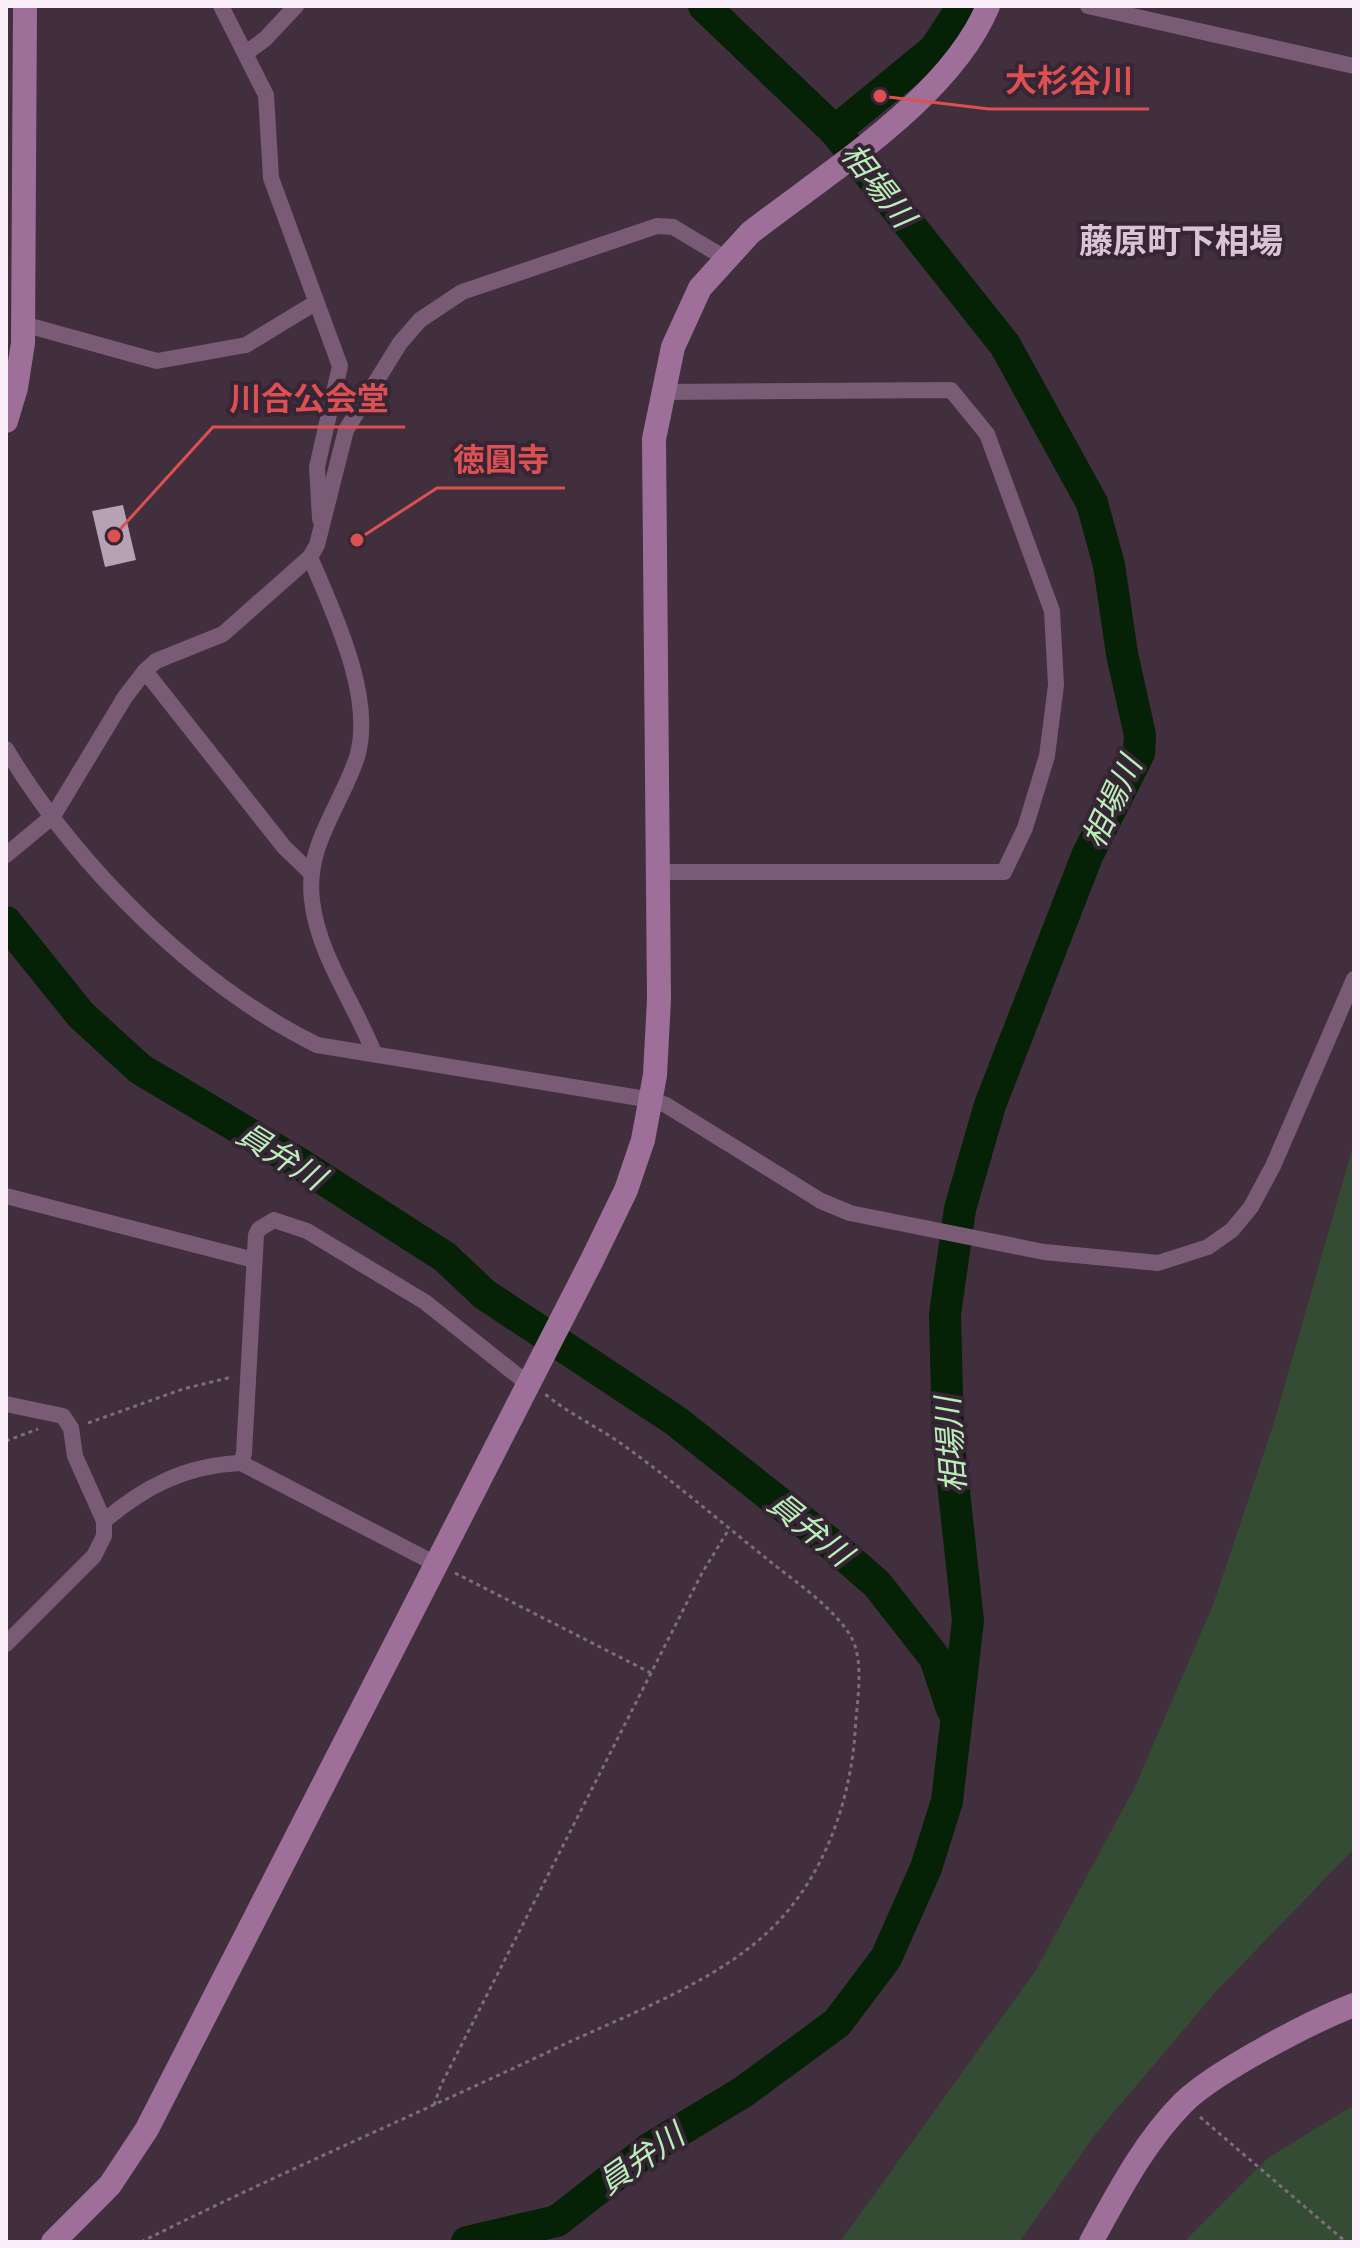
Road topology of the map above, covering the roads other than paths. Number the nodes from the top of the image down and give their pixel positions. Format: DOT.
graph roads {
  1 [pos="25,6"];
  2 [pos="221,6"];
  3 [pos="296,6"];
  4 [pos="988,6"];
  5 [pos="1088,6"];
  6 [pos="246,53"];
  7 [pos="1354,66"];
  8 [pos="725,258"];
  9 [pos="315,303"];
  10 [pos="23,324"];
  11 [pos="663,392"];
  12 [pos="6,421"];
  13 [pos="321,528"];
  14 [pos="310,557"];
  15 [pos="145,671"];
  16 [pos="6,749"];
  17 [pos="50,819"];
  18 [pos="6,855"];
  19 [pos="658,872"];
  20 [pos="311,873"];
  21 [pos="1354,979"];
  22 [pos="374,1053"];
  23 [pos="652,1100"];
  24 [pos="6,1196"];
  25 [pos="254,1260"];
  26 [pos="530,1381"];
  27 [pos="6,1404"];
  28 [pos="241,1463"];
  29 [pos="104,1521"];
  30 [pos="434,1563"];
  31 [pos="6,1644"];
  32 [pos="1354,2005"];
  33 [pos="53,2242"];
  34 [pos="1091,2242"];
  1 -- 10 [label="street"];
  2 -- 6 [label="street"];
  3 -- 6 [label="street"];
  4 -- 8 [label="street"];
  5 -- 7 [label="street"];
  6 -- 9 [label="street"];
  8 -- 11 [label="street"];
  8 -- 13 [label="street"];
  9 -- 10 [label="street"];
  9 -- 13 [label="street"];
  10 -- 12 [label="street"];
  11 -- 19 [label="street"];
  11 -- 19 [label="street"];
  13 -- 14 [label="street"];
  14 -- 15 [label="street"];
  14 -- 20 [label="street"];
  15 -- 17 [label="street"];
  15 -- 20 [label="street"];
  16 -- 17 [label="street"];
  17 -- 18 [label="street"];
  17 -- 22 [label="street"];
  19 -- 23 [label="street"];
  20 -- 22 [label="street"];
  21 -- 23 [label="street"];
  22 -- 23 [label="street"];
  23 -- 26 [label="street"];
  24 -- 25 [label="street"];
  25 -- 26 [label="street"];
  25 -- 28 [label="street"];
  26 -- 30 [label="street"];
  27 -- 29 [label="street"];
  28 -- 29 [label="street"];
  28 -- 30 [label="street"];
  29 -- 31 [label="street"];
  30 -- 33 [label="street"];
  32 -- 34 [label="street"];
}
